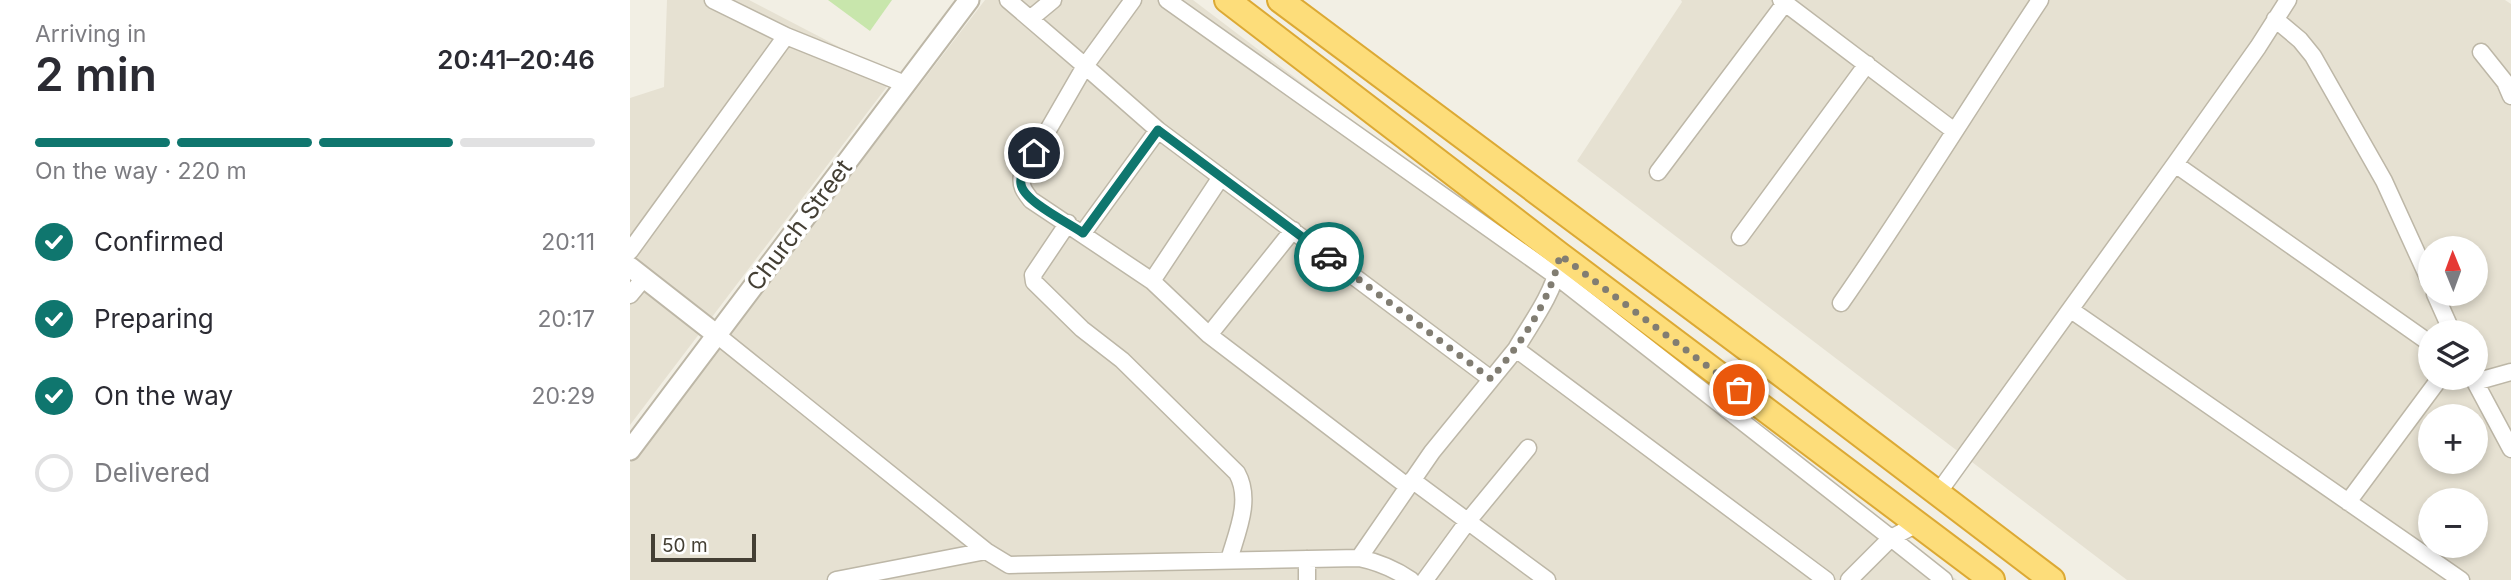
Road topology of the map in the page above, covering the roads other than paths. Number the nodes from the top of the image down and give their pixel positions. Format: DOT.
graph roads {
  1 [pos="713,0"];
  2 [pos="969,0"];
  3 [pos="1009,0"];
  4 [pos="1053,0"];
  5 [pos="1133,0"];
  6 [pos="1167,0"];
  7 [pos="1227,0"];
  8 [pos="1280,0"];
  9 [pos="2040,0"];
  10 [pos="2288,0"];
  11 [pos="1783,1"];
  12 [pos="1030,19"];
  13 [pos="2275,19"];
  14 [pos="786,36"];
  15 [pos="2481,52"];
  16 [pos="1867,64"];
  17 [pos="1085,66"];
  18 [pos="905,84"];
  19 [pos="2511,96"];
  20 [pos="1158,130"];
  21 [pos="1953,130"];
  22 [pos="2175,164"];
  23 [pos="1658,172"];
  24 [pos="1221,177"];
  25 [pos="1068,223"];
  26 [pos="1293,230"];
  27 [pos="1083,233"];
  28 [pos="1740,237"];
  29 [pos="630,251"];
  30 [pos="2418,256"];
  31 [pos="1558,265"];
  32 [pos="637,272"];
  33 [pos="1152,281"];
  34 [pos="630,295"];
  35 [pos="1841,303"];
  36 [pos="2071,310"];
  37 [pos="718,335"];
  38 [pos="1209,335"];
  39 [pos="2418,335"];
  40 [pos="1516,349"];
  41 [pos="2511,372"];
  42 [pos="2488,377"];
  43 [pos="1491,379"];
  44 [pos="2431,390"];
  45 [pos="2479,390"];
  46 [pos="1528,448"];
  47 [pos="2511,449"];
  48 [pos="630,450"];
  49 [pos="1410,483"];
  50 [pos="1938,493"];
  51 [pos="2348,502"];
  52 [pos="1468,521"];
  53 [pos="1917,524"];
  54 [pos="1891,538"];
  55 [pos="986,551"];
  56 [pos="1307,558"];
  57 [pos="1359,558"];
  58 [pos="1230,560"];
  59 [pos="1010,573"];
  60 [pos="844,579"];
  61 [pos="1307,580"];
  62 [pos="1410,580"];
  63 [pos="1425,580"];
  64 [pos="1547,580"];
  65 [pos="1826,580"];
  66 [pos="1849,580"];
  67 [pos="1944,580"];
  68 [pos="1992,580"];
  69 [pos="2052,580"];
  70 [pos="2461,580"];
  1 -- 14 [label="street"];
  2 -- 18 [label="street, Church Street"];
  3 -- 12 [label="street"];
  4 -- 12 [label="street"];
  5 -- 17 [label="street"];
  6 -- 31 [label="street"];
  7 -- 31 [label="highway"];
  8 -- 50 [label="highway"];
  9 -- 21 [label="street"];
  10 -- 13 [label="street"];
  11 -- 16 [label="street"];
  11 -- 23 [label="street"];
  12 -- 17 [label="street"];
  13 -- 22 [label="street"];
  13 -- 30 [label="street"];
  14 -- 18 [label="street"];
  14 -- 29 [label="street"];
  15 -- 19 [label="street"];
  16 -- 21 [label="street"];
  16 -- 28 [label="street"];
  17 -- 20 [label="street"];
  17 -- 25 [label="street"];
  18 -- 37 [label="street, Church Street"];
  20 -- 24 [label="street"];
  20 -- 27 [label="street"];
  21 -- 35 [label="street"];
  22 -- 36 [label="street"];
  22 -- 39 [label="street"];
  24 -- 26 [label="street"];
  24 -- 33 [label="street"];
  25 -- 27 [label="street"];
  25 -- 58 [label="street"];
  26 -- 38 [label="street"];
  26 -- 43 [label="street"];
  27 -- 33 [label="street"];
  31 -- 40 [label="street"];
  31 -- 53 [label="highway"];
  31 -- 54 [label="street"];
  32 -- 34 [label="street"];
  32 -- 37 [label="street"];
  33 -- 38 [label="street"];
  36 -- 50 [label="street"];
  36 -- 51 [label="street"];
  37 -- 48 [label="street, Church Street"];
  37 -- 55 [label="street"];
  38 -- 49 [label="street"];
  40 -- 43 [label="street"];
  40 -- 65 [label="street"];
  41 -- 42 [label="street"];
  43 -- 49 [label="street"];
  44 -- 51 [label="street"];
  45 -- 47 [label="street"];
  46 -- 52 [label="street"];
  49 -- 52 [label="street"];
  49 -- 57 [label="street"];
  50 -- 69 [label="highway"];
  51 -- 70 [label="street"];
  52 -- 63 [label="street"];
  52 -- 64 [label="street"];
  53 -- 54 [label="street"];
  53 -- 68 [label="highway"];
  54 -- 66 [label="street"];
  54 -- 67 [label="street"];
  55 -- 59 [label="street"];
  55 -- 60 [label="street"];
  56 -- 57 [label="street"];
  56 -- 58 [label="street"];
  56 -- 61 [label="street"];
  57 -- 62 [label="street"];
  58 -- 59 [label="street"];
}
